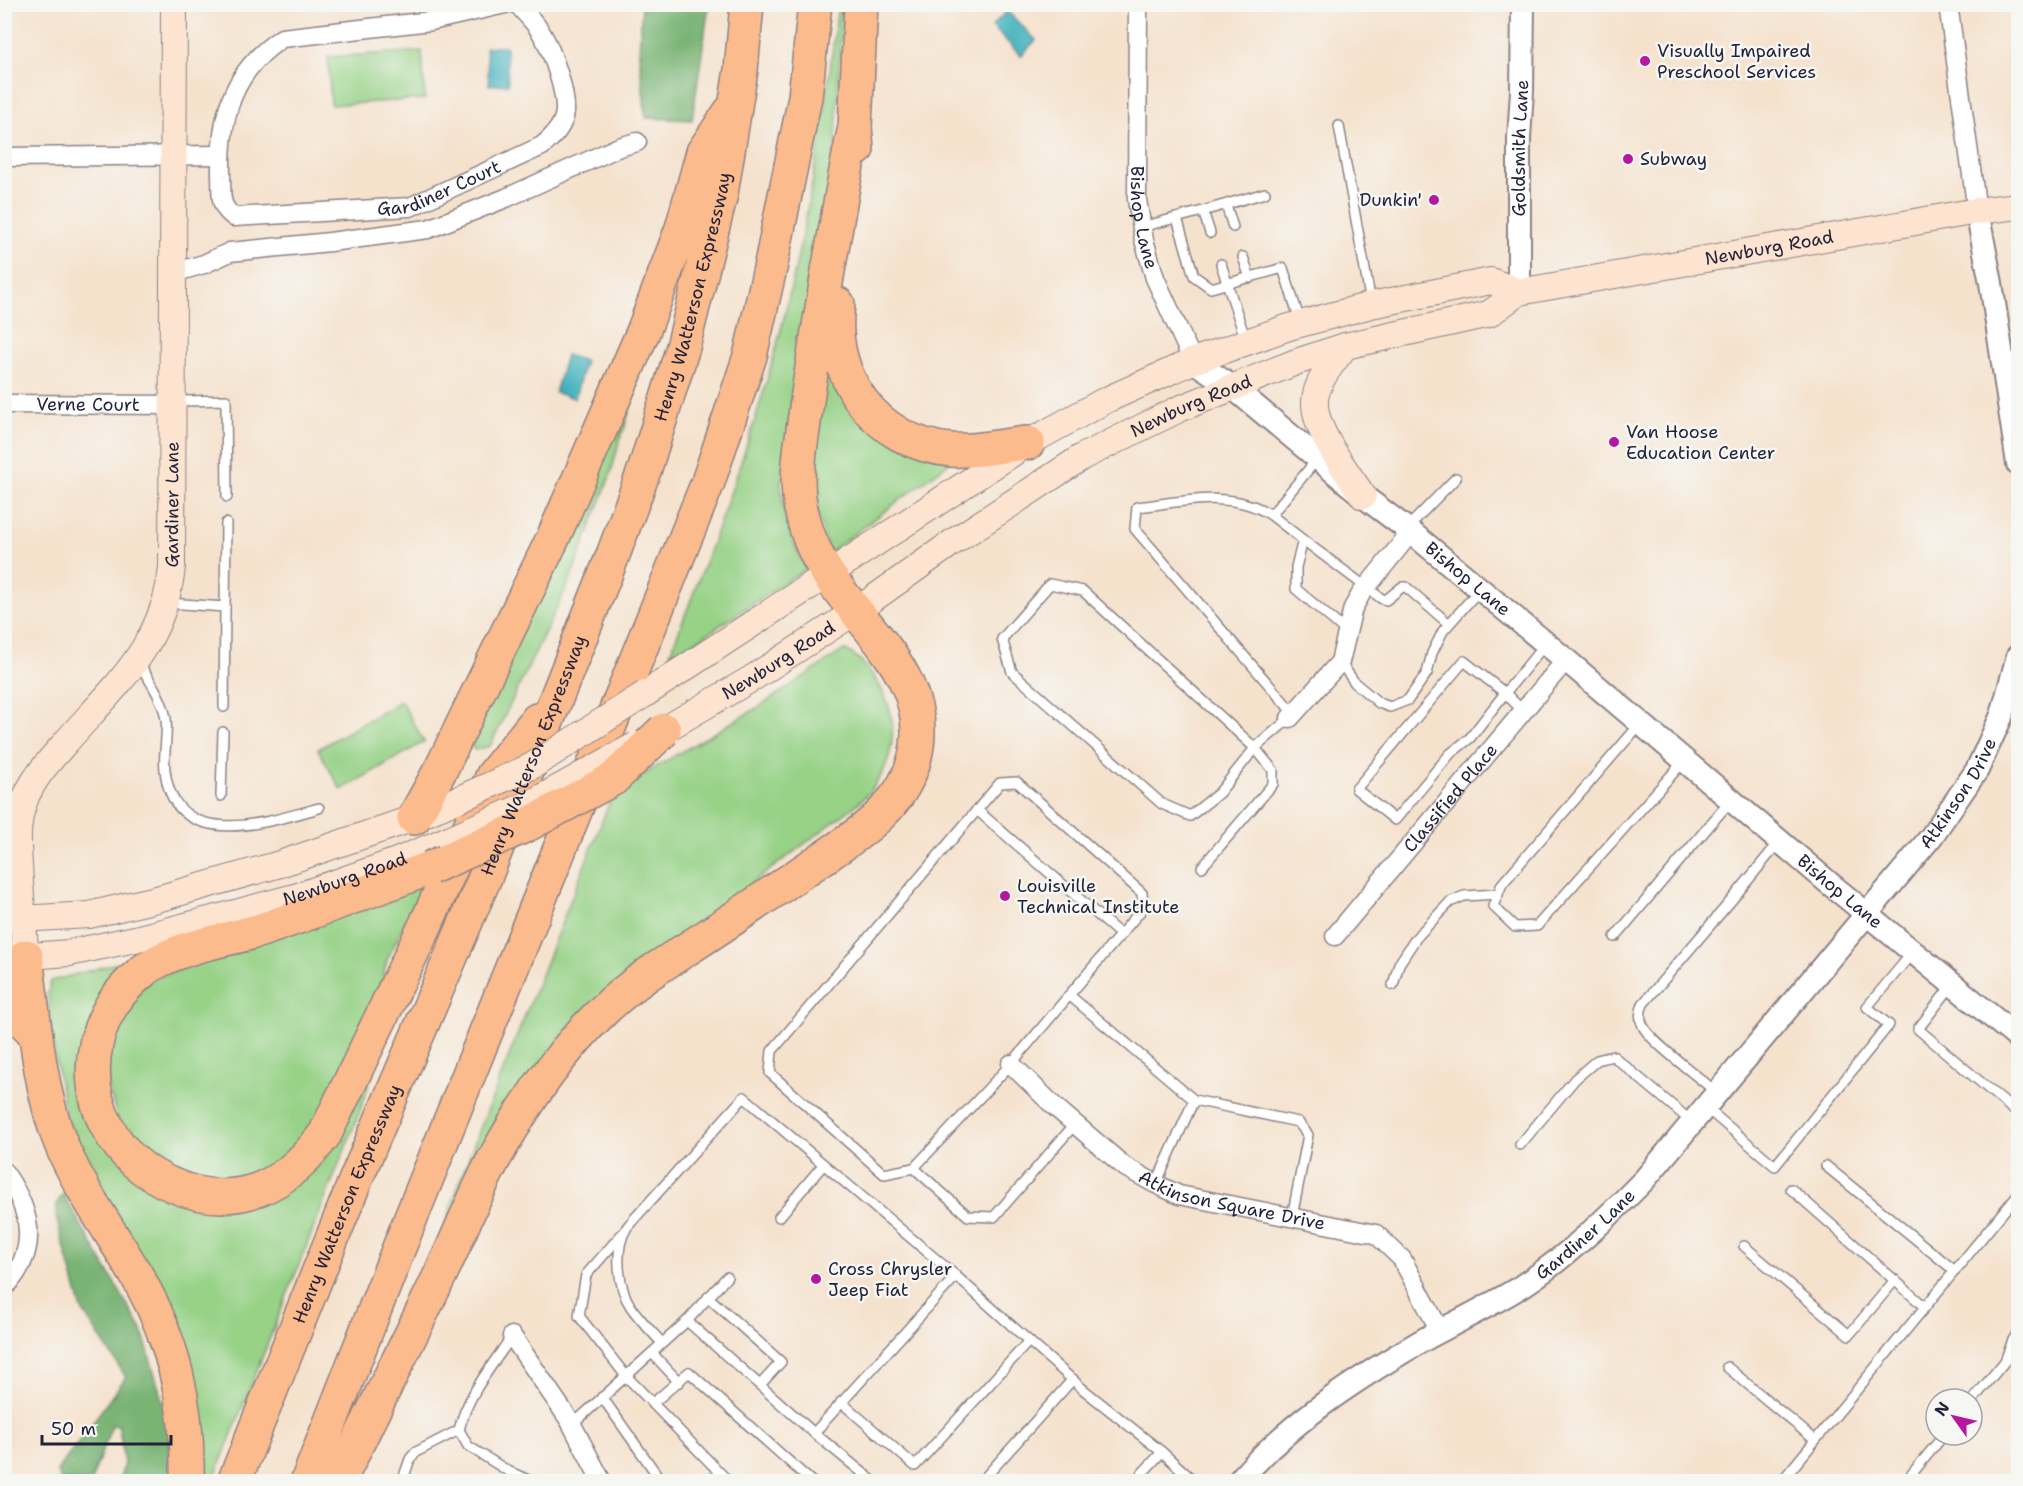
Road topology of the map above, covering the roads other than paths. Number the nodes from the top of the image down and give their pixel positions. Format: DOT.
graph roads {
  1 [pos="174,4"];
  2 [pos="505,4"];
  3 [pos="518,4"];
  4 [pos="747,4"];
  5 [pos="815,4"];
  6 [pos="861,4"];
  7 [pos="1138,4"];
  8 [pos="1523,4"];
  9 [pos="1948,4"];
  10 [pos="736,103"];
  11 [pos="1339,126"];
  12 [pos="855,128"];
  13 [pos="637,142"];
  14 [pos="173,155"];
  15 [pos="221,155"];
  16 [pos="4,157"];
  17 [pos="1265,193"];
  18 [pos="1226,205"];
  19 [pos="2019,206"];
  20 [pos="1977,211"];
  21 [pos="1203,212"];
  22 [pos="1177,218"];
  23 [pos="1141,227"];
  24 [pos="1233,227"];
  25 [pos="1210,233"];
  26 [pos="1243,257"];
  27 [pos="1221,264"];
  28 [pos="173,273"];
  29 [pos="1250,278"];
  30 [pos="1228,284"];
  31 [pos="1520,292"];
  32 [pos="1371,305"];
  33 [pos="1301,324"];
  34 [pos="1246,342"];
  35 [pos="1345,346"];
  36 [pos="1193,361"];
  37 [pos="1231,386"];
  38 [pos="4,404"];
  39 [pos="171,405"];
  40 [pos="1029,443"];
  41 [pos="1318,458"];
  42 [pos="2019,464"];
  43 [pos="1456,478"];
  44 [pos="1363,496"];
  45 [pos="227,497"];
  46 [pos="1271,515"];
  47 [pos="226,523"];
  48 [pos="1409,530"];
  49 [pos="1303,540"];
  50 [pos="829,575"];
  51 [pos="1366,588"];
  52 [pos="1480,589"];
  53 [pos="165,603"];
  54 [pos="225,607"];
  55 [pos="856,611"];
  56 [pos="1449,624"];
  57 [pos="1347,632"];
  58 [pos="1546,643"];
  59 [pos="2019,656"];
  60 [pos="137,660"];
  61 [pos="1566,660"];
  62 [pos="1340,662"];
  63 [pos="1505,693"];
  64 [pos="558,695"];
  65 [pos="224,707"];
  66 [pos="1523,711"];
  67 [pos="1292,716"];
  68 [pos="1641,723"];
  69 [pos="664,730"];
  70 [pos="223,732"];
  71 [pos="1256,748"];
  72 [pos="1684,760"];
  73 [pos="220,796"];
  74 [pos="1731,800"];
  75 [pos="319,808"];
  76 [pos="977,810"];
  77 [pos="414,818"];
  78 [pos="1780,841"];
  79 [pos="1202,867"];
  80 [pos="1498,894"];
  81 [pos="1867,914"];
  82 [pos="13,919"];
  83 [pos="1121,935"];
  84 [pos="1335,936"];
  85 [pos="1615,937"];
  86 [pos="1913,952"];
  87 [pos="15,957"];
  88 [pos="1953,983"];
  89 [pos="1393,985"];
  90 [pos="1069,995"];
  91 [pos="4,1000"];
  92 [pos="36,1035"];
  93 [pos="2019,1038"];
  94 [pos="1011,1064"];
  95 [pos="1194,1100"];
  96 [pos="1705,1107"];
  97 [pos="2019,1114"];
  98 [pos="1075,1124"];
  99 [pos="1520,1145"];
  100 [pos="823,1166"];
  101 [pos="1826,1166"];
  102 [pos="914,1168"];
  103 [pos="4,1173"];
  104 [pos="1156,1184"];
  105 [pos="1791,1189"];
  106 [pos="2019,1194"];
  107 [pos="779,1217"];
  108 [pos="1292,1217"];
  109 [pos="626,1230"];
  110 [pos="1744,1246"];
  111 [pos="1955,1271"];
  112 [pos="956,1276"];
  113 [pos="727,1277"];
  114 [pos="1895,1280"];
  115 [pos="4,1288"];
  116 [pos="708,1297"];
  117 [pos="1925,1307"];
  118 [pos="687,1321"];
  119 [pos="1440,1331"];
  120 [pos="2019,1333"];
  121 [pos="512,1336"];
  122 [pos="1029,1341"];
  123 [pos="662,1343"];
  124 [pos="652,1353"];
  125 [pos="1727,1367"];
  126 [pos="626,1376"];
  127 [pos="1073,1379"];
  128 [pos="679,1382"];
  129 [pos="760,1385"];
  130 [pos="1984,1387"];
  131 [pos="602,1397"];
  132 [pos="841,1402"];
  133 [pos="652,1404"];
  134 [pos="572,1425"];
  135 [pos="459,1430"];
  136 [pos="814,1433"];
  137 [pos="1815,1440"];
  138 [pos="1934,1447"];
  139 [pos="1162,1452"];
  140 [pos="508,1471"];
  141 [pos="730,1481"];
  142 [pos="187,1482"];
  143 [pos="234,1482"];
  144 [pos="307,1482"];
  145 [pos="339,1482"];
  146 [pos="402,1482"];
  147 [pos="504,1482"];
  148 [pos="533,1482"];
  149 [pos="602,1482"];
  150 [pos="662,1482"];
  151 [pos="812,1482"];
  152 [pos="874,1482"];
  153 [pos="981,1482"];
  154 [pos="1134,1482"];
  155 [pos="1195,1482"];
  156 [pos="1238,1482"];
  157 [pos="1781,1482"];
  158 [pos="1905,1482"];
  1 -- 14 [label="main road, Gardiner Lane"];
  2 -- 15 [label="street, Gardiner Court"];
  3 -- 15 [label="street, Gardiner Court"];
  4 -- 10 [label="highway, Henry Watterson Expressway"];
  5 -- 144 [label="highway"];
  6 -- 12 [label="highway"];
  7 -- 23 [label="street, Bishop Lane"];
  8 -- 31 [label="street, Goldsmith Lane"];
  9 -- 20 [label="street"];
  10 -- 64 [label="highway, Henry Watterson Expressway"];
  10 -- 77 [label="highway"];
  11 -- 32 [label="lane"];
  12 -- 40 [label="highway"];
  12 -- 50 [label="highway"];
  13 -- 28 [label="street"];
  14 -- 15 [label="street"];
  14 -- 16 [label="street"];
  14 -- 28 [label="main road, Gardiner Lane"];
  17 -- 18 [label="lane"];
  18 -- 21 [label="lane"];
  18 -- 24 [label="lane"];
  19 -- 20 [label="main road, Newburg Road"];
  20 -- 31 [label="main road, Newburg Road"];
  20 -- 42 [label="street"];
  21 -- 22 [label="lane"];
  21 -- 25 [label="lane"];
  22 -- 23 [label="lane"];
  22 -- 30 [label="lane"];
  23 -- 36 [label="street, Bishop Lane"];
  26 -- 29 [label="lane"];
  27 -- 30 [label="lane"];
  28 -- 39 [label="main road, Gardiner Lane"];
  29 -- 30 [label="lane"];
  29 -- 33 [label="lane"];
  30 -- 34 [label="lane"];
  31 -- 32 [label="main road, Newburg Road"];
  31 -- 35 [label="main road, Newburg Road"];
  32 -- 33 [label="main road, Newburg Road"];
  33 -- 34 [label="main road, Newburg Road"];
  34 -- 36 [label="main road, Newburg Road"];
  35 -- 37 [label="main road, Newburg Road"];
  35 -- 44 [label="main road"];
  36 -- 37 [label="street, Bishop Lane"];
  36 -- 40 [label="main road, Newburg Road"];
  37 -- 41 [label="street, Bishop Lane"];
  37 -- 55 [label="main road, Newburg Road"];
  38 -- 39 [label="street, Verne Court"];
  39 -- 45 [label="lane"];
  39 -- 53 [label="main road, Gardiner Lane"];
  40 -- 50 [label="main road, Newburg Road"];
  41 -- 44 [label="street, Bishop Lane"];
  41 -- 46 [label="lane"];
  43 -- 48 [label="lane"];
  44 -- 48 [label="street, Bishop Lane"];
  46 -- 49 [label="lane"];
  46 -- 67 [label="lane"];
  47 -- 54 [label="lane"];
  48 -- 51 [label="street"];
  48 -- 52 [label="street, Bishop Lane"];
  49 -- 51 [label="lane"];
  49 -- 57 [label="lane"];
  50 -- 55 [label="highway"];
  50 -- 77 [label="main road, Newburg Road, bridge"];
  51 -- 56 [label="lane"];
  51 -- 57 [label="street"];
  52 -- 56 [label="lane"];
  52 -- 58 [label="street, Bishop Lane"];
  53 -- 54 [label="lane"];
  53 -- 60 [label="main road, Gardiner Lane"];
  54 -- 65 [label="lane"];
  55 -- 69 [label="main road, Newburg Road"];
  55 -- 145 [label="highway"];
  56 -- 62 [label="lane"];
  57 -- 62 [label="street"];
  58 -- 61 [label="street, Bishop Lane"];
  58 -- 63 [label="lane"];
  59 -- 81 [label="street, Atkinson Drive"];
  60 -- 75 [label="lane"];
  60 -- 82 [label="main road, Gardiner Lane"];
  61 -- 66 [label="street, Classified Place"];
  61 -- 68 [label="street, Bishop Lane"];
  62 -- 67 [label="street"];
  63 -- 63 [label="lane"];
  63 -- 66 [label="lane"];
  64 -- 69 [label="highway, bridge"];
  64 -- 143 [label="highway, Henry Watterson Expressway"];
  66 -- 84 [label="street, Classified Place"];
  67 -- 71 [label="lane"];
  68 -- 72 [label="street, Bishop Lane"];
  68 -- 80 [label="lane"];
  69 -- 87 [label="main road, Newburg Road, bridge"];
  70 -- 73 [label="lane"];
  71 -- 71 [label="lane"];
  71 -- 79 [label="lane"];
  72 -- 74 [label="street, Bishop Lane"];
  72 -- 80 [label="lane"];
  74 -- 78 [label="street, Bishop Lane"];
  74 -- 85 [label="lane"];
  76 -- 83 [label="lane"];
  76 -- 83 [label="lane"];
  76 -- 102 [label="lane"];
  77 -- 82 [label="main road, Newburg Road"];
  78 -- 81 [label="street, Bishop Lane"];
  78 -- 96 [label="lane"];
  80 -- 89 [label="lane"];
  81 -- 86 [label="street, Bishop Lane"];
  81 -- 96 [label="street, Gardiner Lane"];
  82 -- 87 [label="main road, Gardiner Lane"];
  83 -- 90 [label="lane"];
  86 -- 88 [label="street, Bishop Lane"];
  86 -- 96 [label="lane"];
  87 -- 92 [label="highway"];
  88 -- 93 [label="street, Bishop Lane"];
  88 -- 97 [label="lane"];
  90 -- 94 [label="lane"];
  90 -- 95 [label="lane"];
  91 -- 92 [label="highway"];
  92 -- 142 [label="highway"];
  94 -- 98 [label="street, Atkinson Square Drive"];
  94 -- 102 [label="lane"];
  95 -- 104 [label="lane"];
  95 -- 108 [label="lane"];
  96 -- 99 [label="lane"];
  96 -- 119 [label="street, Gardiner Lane"];
  98 -- 102 [label="lane"];
  98 -- 104 [label="street, Atkinson Square Drive"];
  100 -- 107 [label="lane"];
  100 -- 109 [label="lane"];
  100 -- 112 [label="lane"];
  101 -- 111 [label="lane"];
  103 -- 115 [label="street"];
  104 -- 108 [label="street, Atkinson Square Drive"];
  105 -- 114 [label="lane"];
  106 -- 111 [label="lane"];
  108 -- 119 [label="street, Atkinson Square Drive"];
  109 -- 123 [label="lane"];
  109 -- 126 [label="lane"];
  110 -- 114 [label="lane"];
  111 -- 117 [label="lane"];
  112 -- 122 [label="lane"];
  112 -- 132 [label="lane"];
  113 -- 116 [label="lane"];
  114 -- 117 [label="lane"];
  116 -- 118 [label="lane"];
  116 -- 129 [label="lane"];
  117 -- 137 [label="lane"];
  118 -- 123 [label="lane"];
  118 -- 129 [label="lane"];
  119 -- 156 [label="street, Gardiner Lane"];
  120 -- 130 [label="lane"];
  121 -- 134 [label="street"];
  121 -- 135 [label="lane"];
  122 -- 127 [label="lane"];
  122 -- 132 [label="lane"];
  123 -- 124 [label="lane"];
  124 -- 126 [label="lane"];
  124 -- 128 [label="lane"];
  125 -- 137 [label="lane"];
  126 -- 131 [label="lane"];
  126 -- 133 [label="lane"];
  127 -- 139 [label="lane"];
  127 -- 153 [label="lane"];
  128 -- 133 [label="lane"];
  128 -- 151 [label="lane"];
  129 -- 136 [label="lane"];
  131 -- 134 [label="lane"];
  131 -- 150 [label="lane"];
  132 -- 136 [label="lane"];
  133 -- 141 [label="lane"];
  134 -- 149 [label="street"];
  135 -- 140 [label="lane"];
  135 -- 146 [label="lane"];
  136 -- 152 [label="lane"];
  137 -- 157 [label="lane"];
  138 -- 158 [label="lane"];
  139 -- 154 [label="lane"];
  139 -- 155 [label="lane"];
  140 -- 147 [label="lane"];
  140 -- 148 [label="lane"];
}
